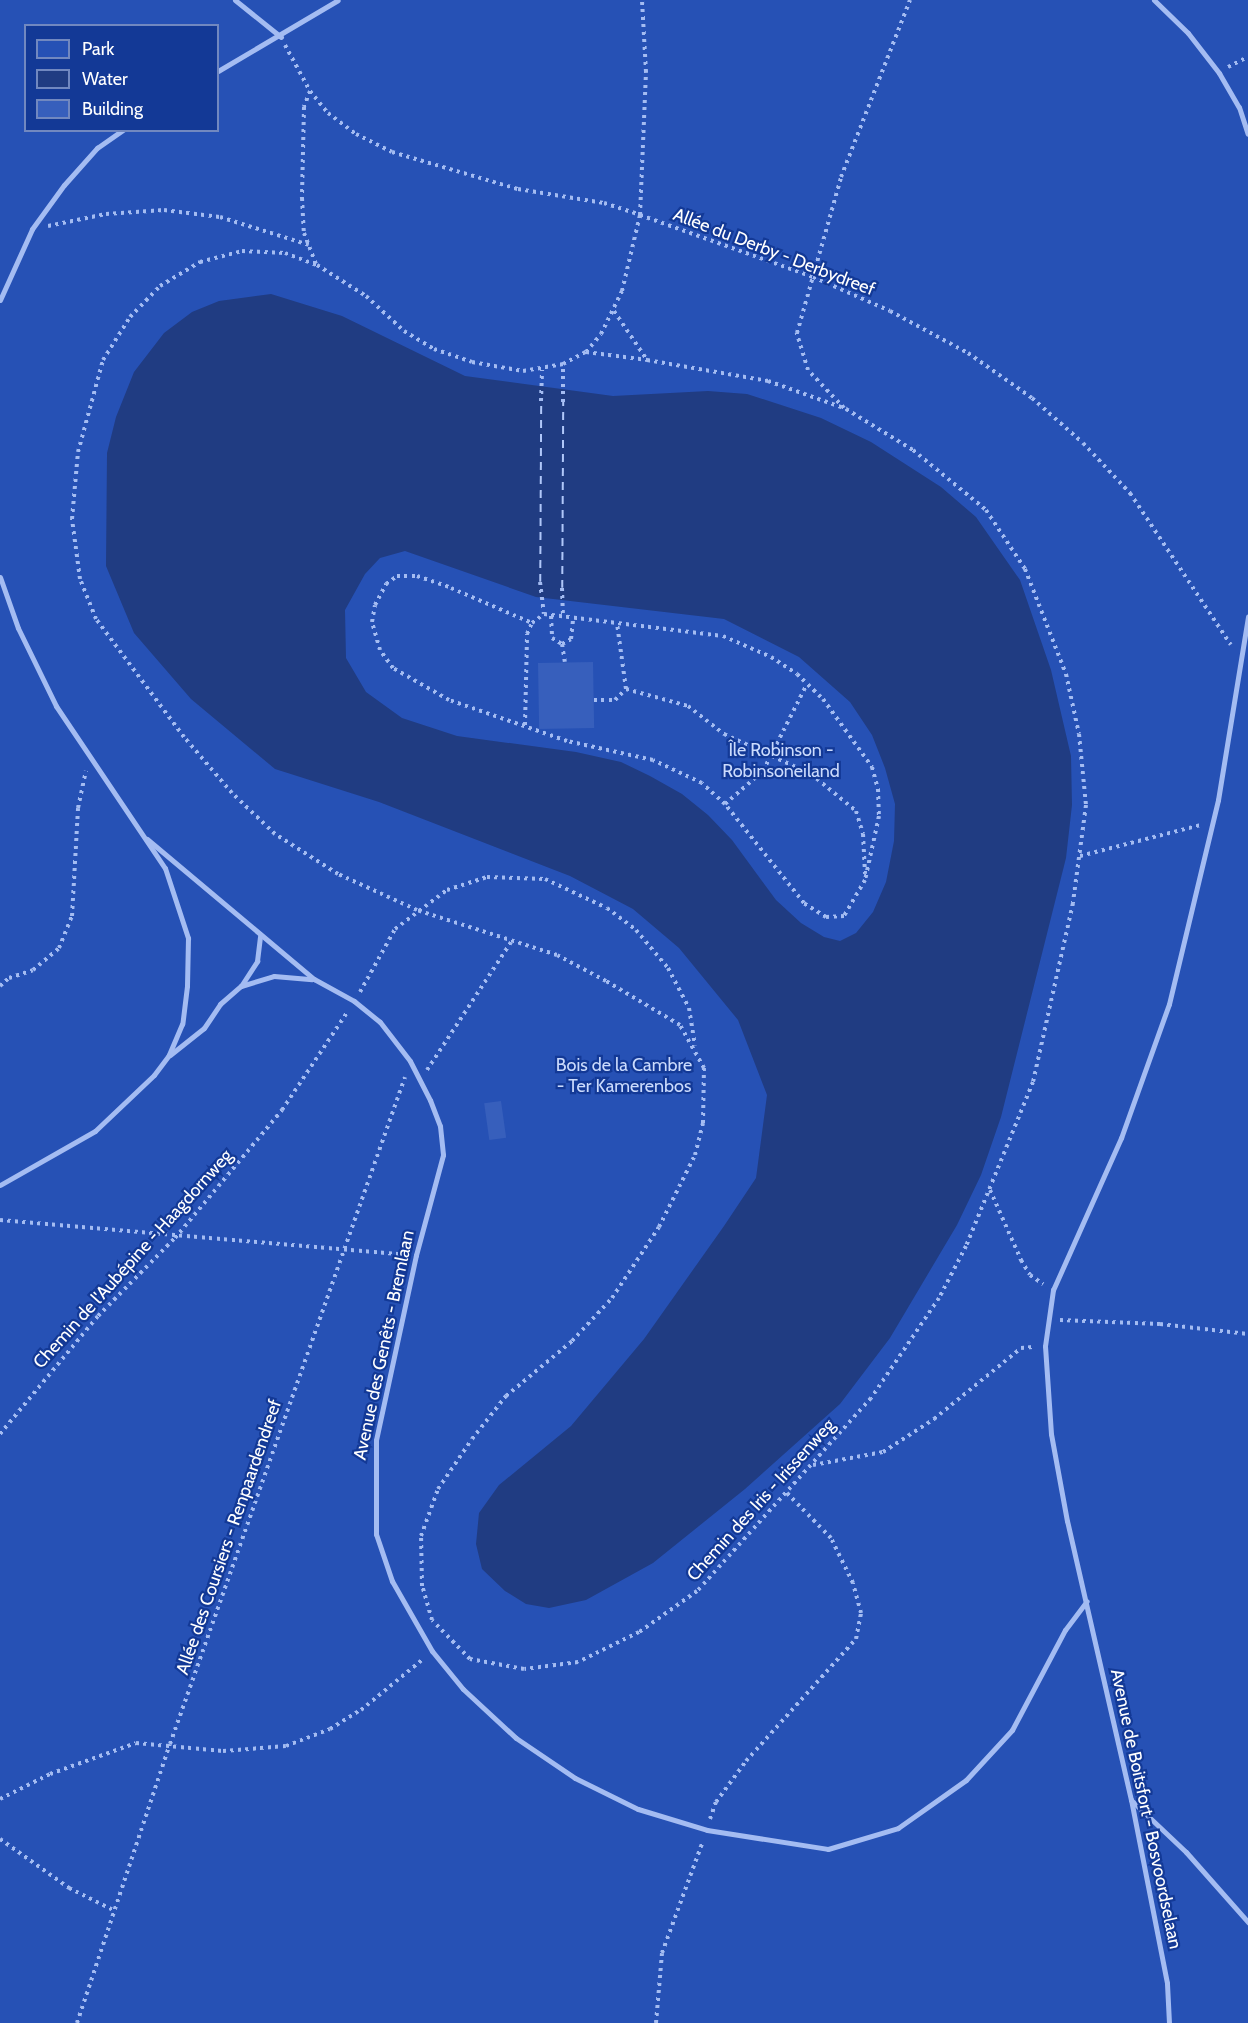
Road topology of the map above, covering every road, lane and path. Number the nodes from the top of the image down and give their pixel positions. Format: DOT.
graph roads {
  1 [pos="235,0"];
  2 [pos="338,0"];
  3 [pos="642,0"];
  4 [pos="910,0"];
  5 [pos="1154,0"];
  6 [pos="281,37"];
  7 [pos="1248,57"];
  8 [pos="219,70"];
  9 [pos="1219,73"];
  10 [pos="310,91"];
  11 [pos="120,132"];
  12 [pos="1248,134"];
  13 [pos="640,215"];
  14 [pos="32,229"];
  15 [pos="309,245"];
  16 [pos="316,265"];
  17 [pos="813,277"];
  18 [pos="0,300"];
  19 [pos="614,311"];
  20 [pos="586,352"];
  21 [pos="647,360"];
  22 [pos="563,364"];
  23 [pos="542,370"];
  24 [pos="541,401"];
  25 [pos="563,402"];
  26 [pos="846,410"];
  27 [pos="0,577"];
  28 [pos="540,582"];
  29 [pos="562,588"];
  30 [pos="544,614"];
  31 [pos="551,616"];
  32 [pos="1248,616"];
  33 [pos="563,618"];
  34 [pos="573,619"];
  35 [pos="532,623"];
  36 [pos="617,624"];
  37 [pos="562,644"];
  38 [pos="1242,657"];
  39 [pos="564,662"];
  40 [pos="807,684"];
  41 [pos="626,689"];
  42 [pos="594,700"];
  43 [pos="525,725"];
  44 [pos="770,752"];
  45 [pos="89,758"];
  46 [pos="725,804"];
  47 [pos="1214,822"];
  48 [pos="147,839"];
  49 [pos="1080,856"];
  50 [pos="865,880"];
  51 [pos="417,910"];
  52 [pos="260,936"];
  53 [pos="511,942"];
  54 [pos="0,978"];
  55 [pos="9,978"];
  56 [pos="314,979"];
  57 [pos="0,986"];
  58 [pos="241,986"];
  59 [pos="354,1001"];
  60 [pos="695,1049"];
  61 [pos="169,1055"];
  62 [pos="410,1061"];
  63 [pos="418,1080"];
  64 [pos="0,1185"];
  65 [pos="990,1190"];
  66 [pos="0,1220"];
  67 [pos="175,1238"];
  68 [pos="345,1251"];
  69 [pos="416,1255"];
  70 [pos="1053,1290"];
  71 [pos="1047,1320"];
  72 [pos="1248,1334"];
  73 [pos="1045,1346"];
  74 [pos="0,1434"];
  75 [pos="812,1465"];
  76 [pos="787,1492"];
  77 [pos="1087,1601"];
  78 [pos="432,1651"];
  79 [pos="170,1744"];
  80 [pos="0,1799"];
  81 [pos="1131,1800"];
  82 [pos="707,1830"];
  83 [pos="0,1839"];
  84 [pos="115,1911"];
  85 [pos="1248,1922"];
  86 [pos="77,2023"];
  87 [pos="656,2023"];
  88 [pos="1169,2023"];
  1 -- 6 [label="street"];
  2 -- 6 [label="street"];
  3 -- 13 [label="path"];
  4 -- 17 [label="path"];
  5 -- 9 [label="street"];
  6 -- 8 [label="street"];
  6 -- 10 [label="path, Allée du Derby - Derbydreef"];
  7 -- 9 [label="path"];
  9 -- 12 [label="street"];
  10 -- 13 [label="path, Allée du Derby - Derbydreef"];
  10 -- 15 [label="path"];
  11 -- 14 [label="street"];
  13 -- 17 [label="path, Allée du Derby - Derbydreef"];
  13 -- 19 [label="path"];
  14 -- 15 [label="path"];
  14 -- 18 [label="street"];
  15 -- 16 [label="path"];
  16 -- 23 [label="path"];
  16 -- 51 [label="path"];
  17 -- 26 [label="path"];
  17 -- 38 [label="path, Allée du Derby - Derbydreef"];
  19 -- 20 [label="path"];
  19 -- 21 [label="path"];
  20 -- 21 [label="path"];
  20 -- 22 [label="path"];
  21 -- 26 [label="path"];
  22 -- 23 [label="path"];
  22 -- 25 [label="path"];
  23 -- 24 [label="path"];
  26 -- 49 [label="path, Chemin des Iris - Irissenweg"];
  27 -- 45 [label="street"];
  28 -- 30 [label="path"];
  29 -- 33 [label="path"];
  30 -- 31 [label="path"];
  30 -- 35 [label="path"];
  31 -- 33 [label="path"];
  31 -- 37 [label="path"];
  32 -- 38 [label="street, Avenue de Boitsfort - Bosvoordselaan"];
  33 -- 34 [label="path"];
  34 -- 36 [label="path"];
  34 -- 37 [label="path"];
  35 -- 43 [label="path"];
  35 -- 43 [label="path"];
  36 -- 40 [label="path"];
  36 -- 41 [label="path"];
  37 -- 39 [label="path"];
  38 -- 47 [label="street, Avenue de Boitsfort - Bosvoordselaan"];
  40 -- 44 [label="path"];
  40 -- 50 [label="path"];
  41 -- 42 [label="path"];
  41 -- 44 [label="path"];
  43 -- 46 [label="path"];
  44 -- 46 [label="path"];
  44 -- 50 [label="path"];
  45 -- 48 [label="street"];
  45 -- 55 [label="path"];
  46 -- 50 [label="path"];
  47 -- 49 [label="path"];
  47 -- 70 [label="street, Avenue de Boitsfort - Bosvoordselaan"];
  48 -- 52 [label="street, Avenue des Genêts - Bremlaan"];
  48 -- 61 [label="street"];
  49 -- 65 [label="path, Chemin des Iris - Irissenweg"];
  51 -- 53 [label="path"];
  51 -- 59 [label="path, Chemin de l'Aubépine - Haagdornweg"];
  51 -- 60 [label="path, Chemin de l'Aubépine - Haagdornweg"];
  52 -- 56 [label="street, Avenue des Genêts - Bremlaan"];
  52 -- 58 [label="street"];
  53 -- 60 [label="path"];
  53 -- 63 [label="path"];
  54 -- 55 [label="path"];
  55 -- 57 [label="path"];
  56 -- 58 [label="street"];
  56 -- 59 [label="street, Avenue des Genêts - Bremlaan"];
  58 -- 61 [label="street"];
  59 -- 62 [label="street, Avenue des Genêts - Bremlaan"];
  59 -- 67 [label="path, Chemin de l'Aubépine - Haagdornweg"];
  60 -- 76 [label="path, Chemin des Iris - Irissenweg"];
  61 -- 64 [label="street"];
  62 -- 63 [label="street, Avenue des Genêts - Bremlaan"];
  62 -- 68 [label="path, Allée des Coursiers - Renpaardendreef"];
  63 -- 69 [label="street, Avenue des Genêts - Bremlaan"];
  65 -- 70 [label="path"];
  65 -- 75 [label="path, Chemin des Iris - Irissenweg"];
  66 -- 67 [label="path"];
  67 -- 68 [label="path"];
  67 -- 74 [label="path, Chemin de l'Aubépine - Haagdornweg"];
  68 -- 69 [label="path"];
  68 -- 79 [label="path, Allée des Coursiers - Renpaardendreef"];
  69 -- 78 [label="street, Avenue des Genêts - Bremlaan"];
  70 -- 71 [label="street, Avenue de Boitsfort - Bosvoordselaan"];
  71 -- 72 [label="path"];
  71 -- 73 [label="street, Avenue de Boitsfort - Bosvoordselaan"];
  73 -- 75 [label="path"];
  73 -- 77 [label="street, Avenue de Boitsfort - Bosvoordselaan"];
  75 -- 76 [label="path, Chemin des Iris - Irissenweg"];
  76 -- 82 [label="path"];
  77 -- 81 [label="street, Avenue de Boitsfort - Bosvoordselaan"];
  77 -- 82 [label="street, Avenue des Genêts - Bremlaan"];
  78 -- 79 [label="path"];
  78 -- 82 [label="street, Avenue des Genêts - Bremlaan"];
  79 -- 80 [label="path"];
  79 -- 84 [label="path, Allée des Coursiers - Renpaardendreef"];
  81 -- 85 [label="street"];
  81 -- 88 [label="street, Avenue de Boitsfort - Bosvoordselaan"];
  82 -- 87 [label="path"];
  83 -- 84 [label="path"];
  84 -- 86 [label="path, Allée des Coursiers - Renpaardendreef"];
}
